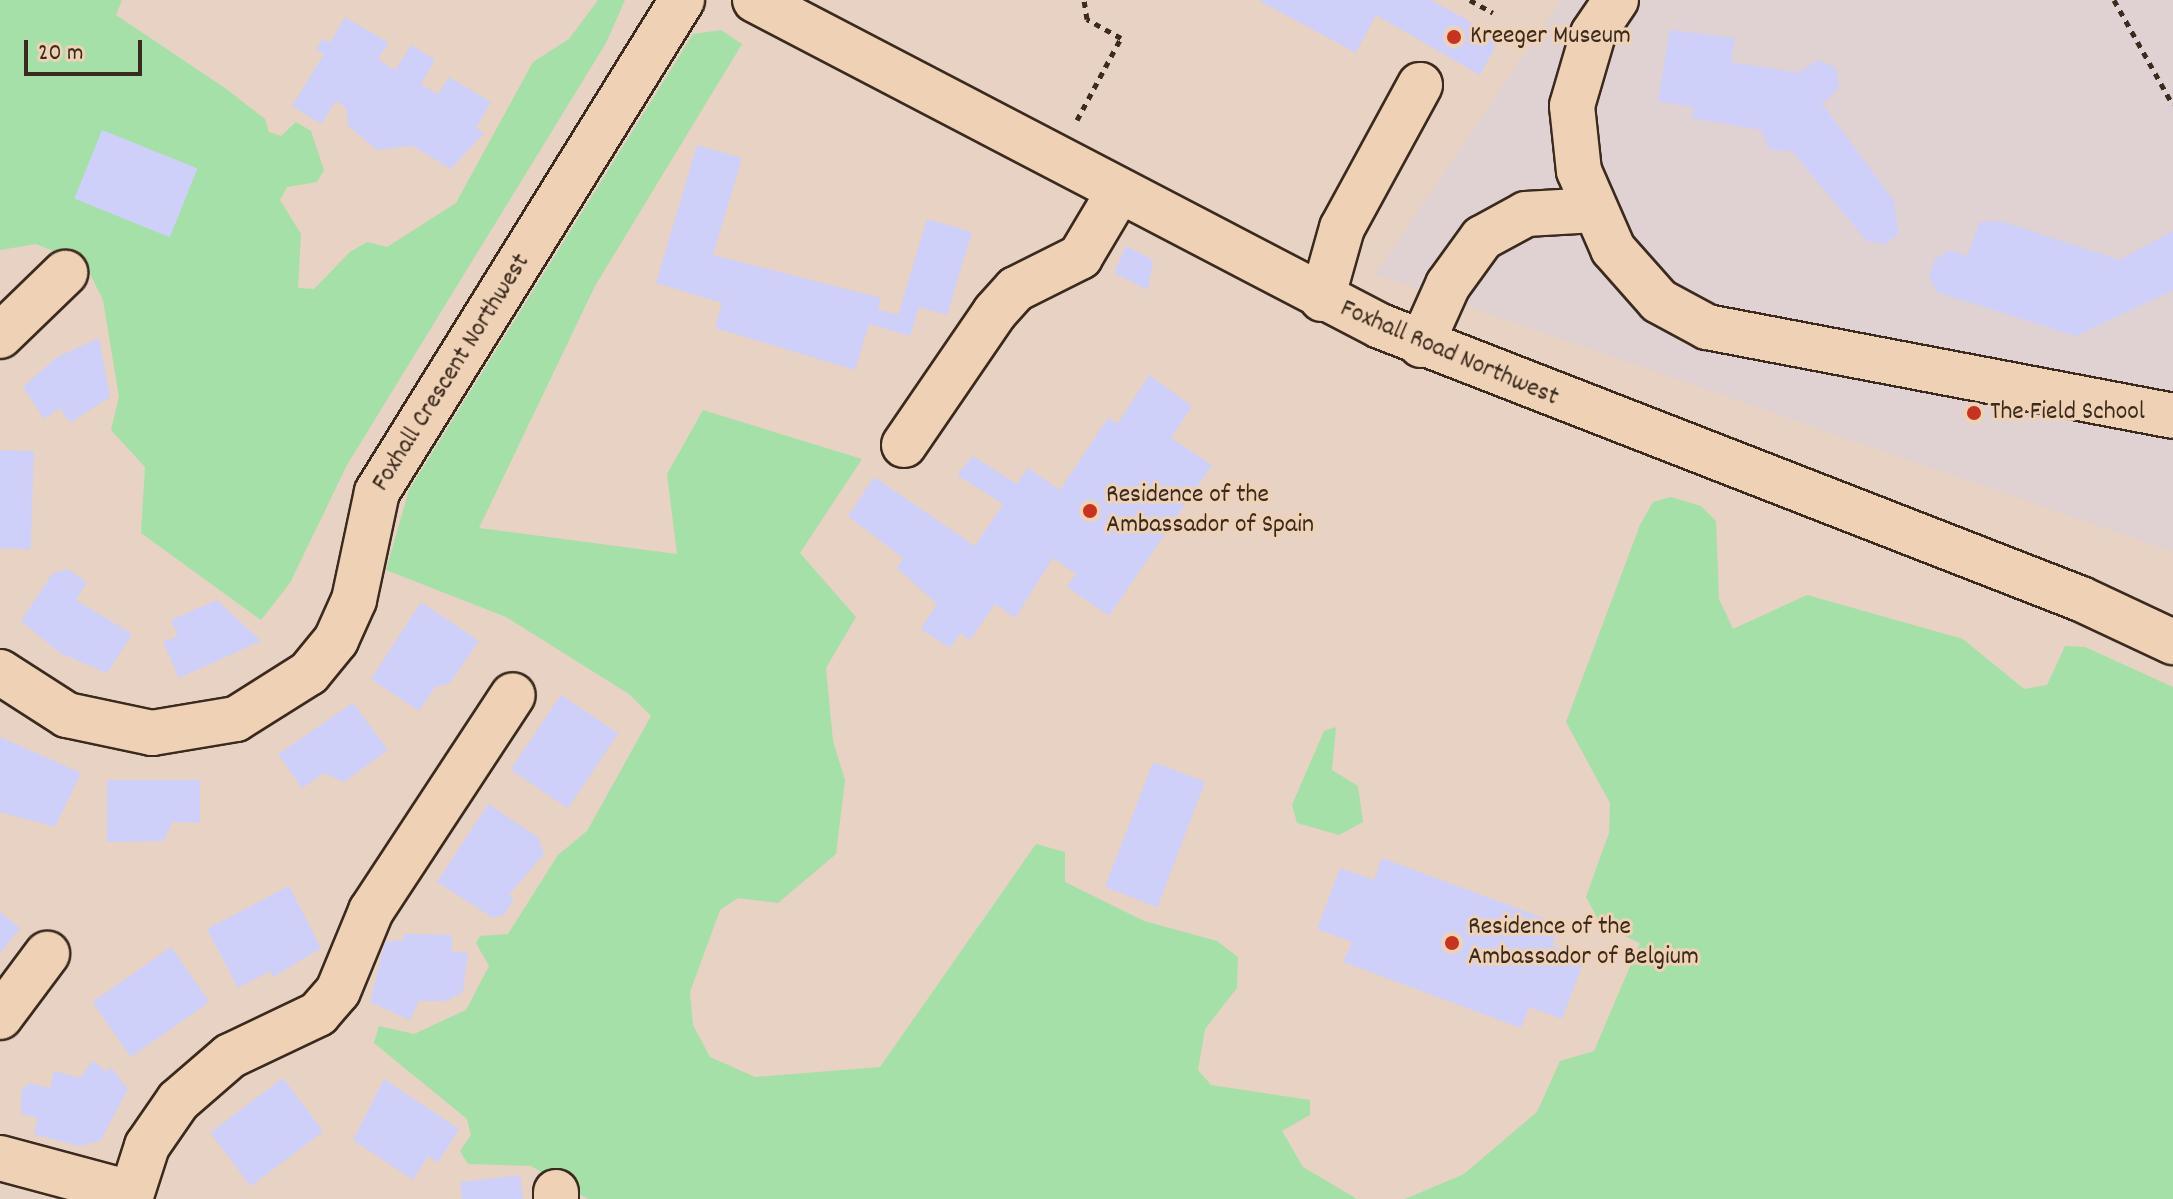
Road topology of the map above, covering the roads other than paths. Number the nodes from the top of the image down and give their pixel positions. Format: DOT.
graph roads {
  1 [pos="682,0"];
  2 [pos="755,0"];
  3 [pos="1616,0"];
  4 [pos="1420,85"];
  5 [pos="1118,193"];
  6 [pos="1595,210"];
  7 [pos="65,273"];
  8 [pos="1322,299"];
  9 [pos="0,336"];
  10 [pos="1421,345"];
  11 [pos="2168,411"];
  12 [pos="904,445"];
  13 [pos="2173,642"];
  14 [pos="0,672"];
  15 [pos="513,695"];
  16 [pos="47,954"];
  17 [pos="0,1017"];
  18 [pos="0,1158"];
  19 [pos="130,1196"];
  1 -- 14 [label="street, Foxhall Crescent Northwest"];
  2 -- 5 [label="street, Foxhall Road Northwest"];
  3 -- 6 [label="street"];
  4 -- 8 [label="street"];
  5 -- 8 [label="street, Foxhall Road Northwest"];
  5 -- 12 [label="street"];
  6 -- 10 [label="street"];
  6 -- 11 [label="street"];
  7 -- 9 [label="street"];
  8 -- 10 [label="street, Foxhall Road Northwest"];
  10 -- 13 [label="street, Foxhall Road Northwest"];
  15 -- 19 [label="street"];
  16 -- 17 [label="street"];
  18 -- 19 [label="street"];
}
